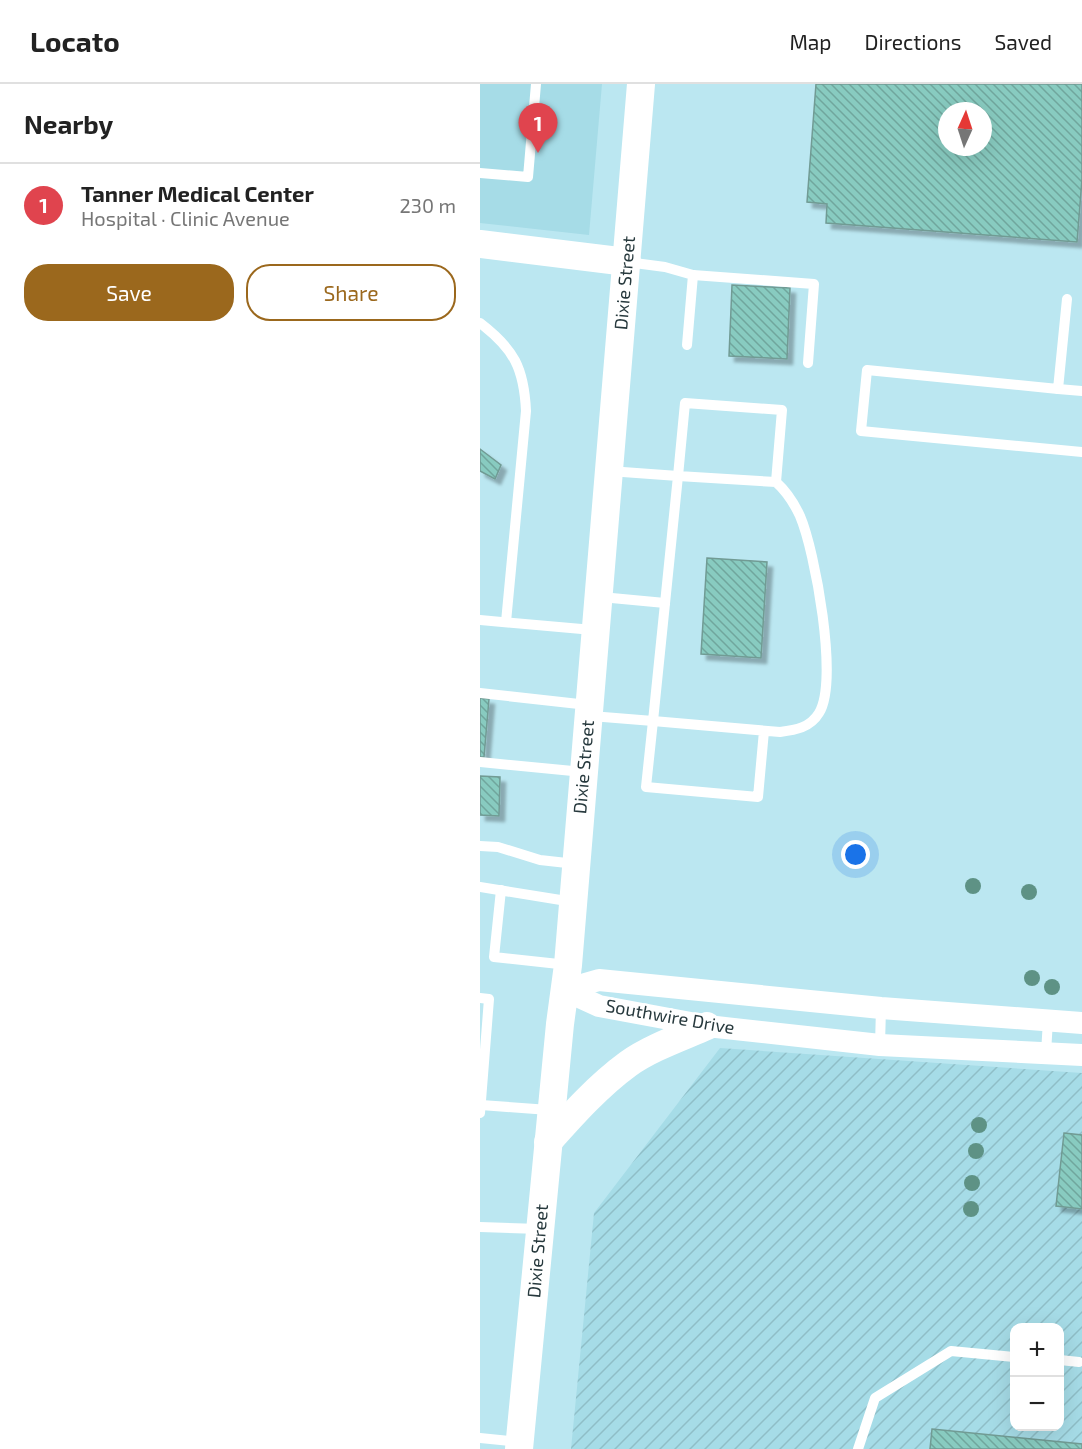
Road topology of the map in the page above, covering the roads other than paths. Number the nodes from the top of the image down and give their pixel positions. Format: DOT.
graph roads {
  1 [pos="536,84"];
  2 [pos="641,84"];
  3 [pos="480,173"];
  4 [pos="480,244"];
  5 [pos="627,262"];
  6 [pos="693,275"];
  7 [pos="1067,300"];
  8 [pos="480,323"];
  9 [pos="687,345"];
  10 [pos="808,363"];
  11 [pos="1058,389"];
  12 [pos="1082,391"];
  13 [pos="1082,452"];
  14 [pos="608,471"];
  15 [pos="678,476"];
  16 [pos="777,482"];
  17 [pos="597,597"];
  18 [pos="665,603"];
  19 [pos="480,620"];
  20 [pos="506,622"];
  21 [pos="595,630"];
  22 [pos="480,693"];
  23 [pos="588,711"];
  24 [pos="653,721"];
  25 [pos="764,731"];
  26 [pos="480,762"];
  27 [pos="583,772"];
  28 [pos="480,846"];
  29 [pos="576,864"];
  30 [pos="480,887"];
  31 [pos="501,890"];
  32 [pos="573,902"];
  33 [pos="566,977"];
  34 [pos="480,998"];
  35 [pos="881,1008"];
  36 [pos="1048,1020"];
  37 [pos="1082,1023"];
  38 [pos="707,1026"];
  39 [pos="880,1045"];
  40 [pos="1046,1053"];
  41 [pos="1082,1055"];
  42 [pos="481,1105"];
  43 [pos="552,1110"];
  44 [pos="480,1113"];
  45 [pos="548,1142"];
  46 [pos="480,1227"];
  47 [pos="540,1229"];
  48 [pos="1010,1357"];
  49 [pos="1064,1360"];
  50 [pos="1079,1362"];
  51 [pos="480,1438"];
  52 [pos="520,1445"];
  53 [pos="858,1449"];
  1 -- 3 [label="lane"];
  2 -- 5 [label="street, Dixie Street"];
  4 -- 5 [label="street"];
  5 -- 6 [label="lane"];
  5 -- 14 [label="street, Dixie Street"];
  6 -- 9 [label="lane"];
  6 -- 10 [label="lane"];
  7 -- 11 [label="lane"];
  8 -- 20 [label="lane"];
  11 -- 12 [label="lane"];
  11 -- 13 [label="lane"];
  14 -- 15 [label="lane"];
  14 -- 17 [label="street, Dixie Street"];
  15 -- 16 [label="lane"];
  15 -- 16 [label="lane"];
  15 -- 18 [label="lane"];
  16 -- 25 [label="lane"];
  17 -- 18 [label="lane"];
  17 -- 21 [label="street, Dixie Street"];
  18 -- 24 [label="lane"];
  19 -- 20 [label="lane"];
  20 -- 21 [label="lane"];
  21 -- 23 [label="street, Dixie Street"];
  22 -- 23 [label="lane"];
  23 -- 24 [label="lane"];
  23 -- 27 [label="street, Dixie Street"];
  24 -- 25 [label="lane"];
  24 -- 25 [label="lane"];
  26 -- 27 [label="lane"];
  27 -- 29 [label="street, Dixie Street"];
  28 -- 29 [label="lane"];
  29 -- 32 [label="street, Dixie Street"];
  30 -- 31 [label="lane"];
  31 -- 32 [label="lane"];
  31 -- 33 [label="lane"];
  32 -- 33 [label="street, Dixie Street"];
  33 -- 35 [label="street, Southwire Drive"];
  33 -- 38 [label="street, Southwire Drive"];
  33 -- 43 [label="street, Dixie Street"];
  34 -- 42 [label="lane"];
  35 -- 36 [label="street, Southwire Drive"];
  35 -- 39 [label="lane"];
  36 -- 37 [label="street, Southwire Drive"];
  36 -- 40 [label="lane"];
  38 -- 39 [label="street, Southwire Drive"];
  38 -- 45 [label="street"];
  39 -- 40 [label="street, Southwire Drive"];
  40 -- 41 [label="street, Southwire Drive"];
  42 -- 43 [label="lane"];
  42 -- 44 [label="lane"];
  43 -- 45 [label="street, Dixie Street"];
  45 -- 47 [label="street, Dixie Street"];
  46 -- 47 [label="lane"];
  47 -- 52 [label="street, Dixie Street"];
  48 -- 53 [label="lane"];
  49 -- 50 [label="lane"];
  51 -- 52 [label="lane"];
}
